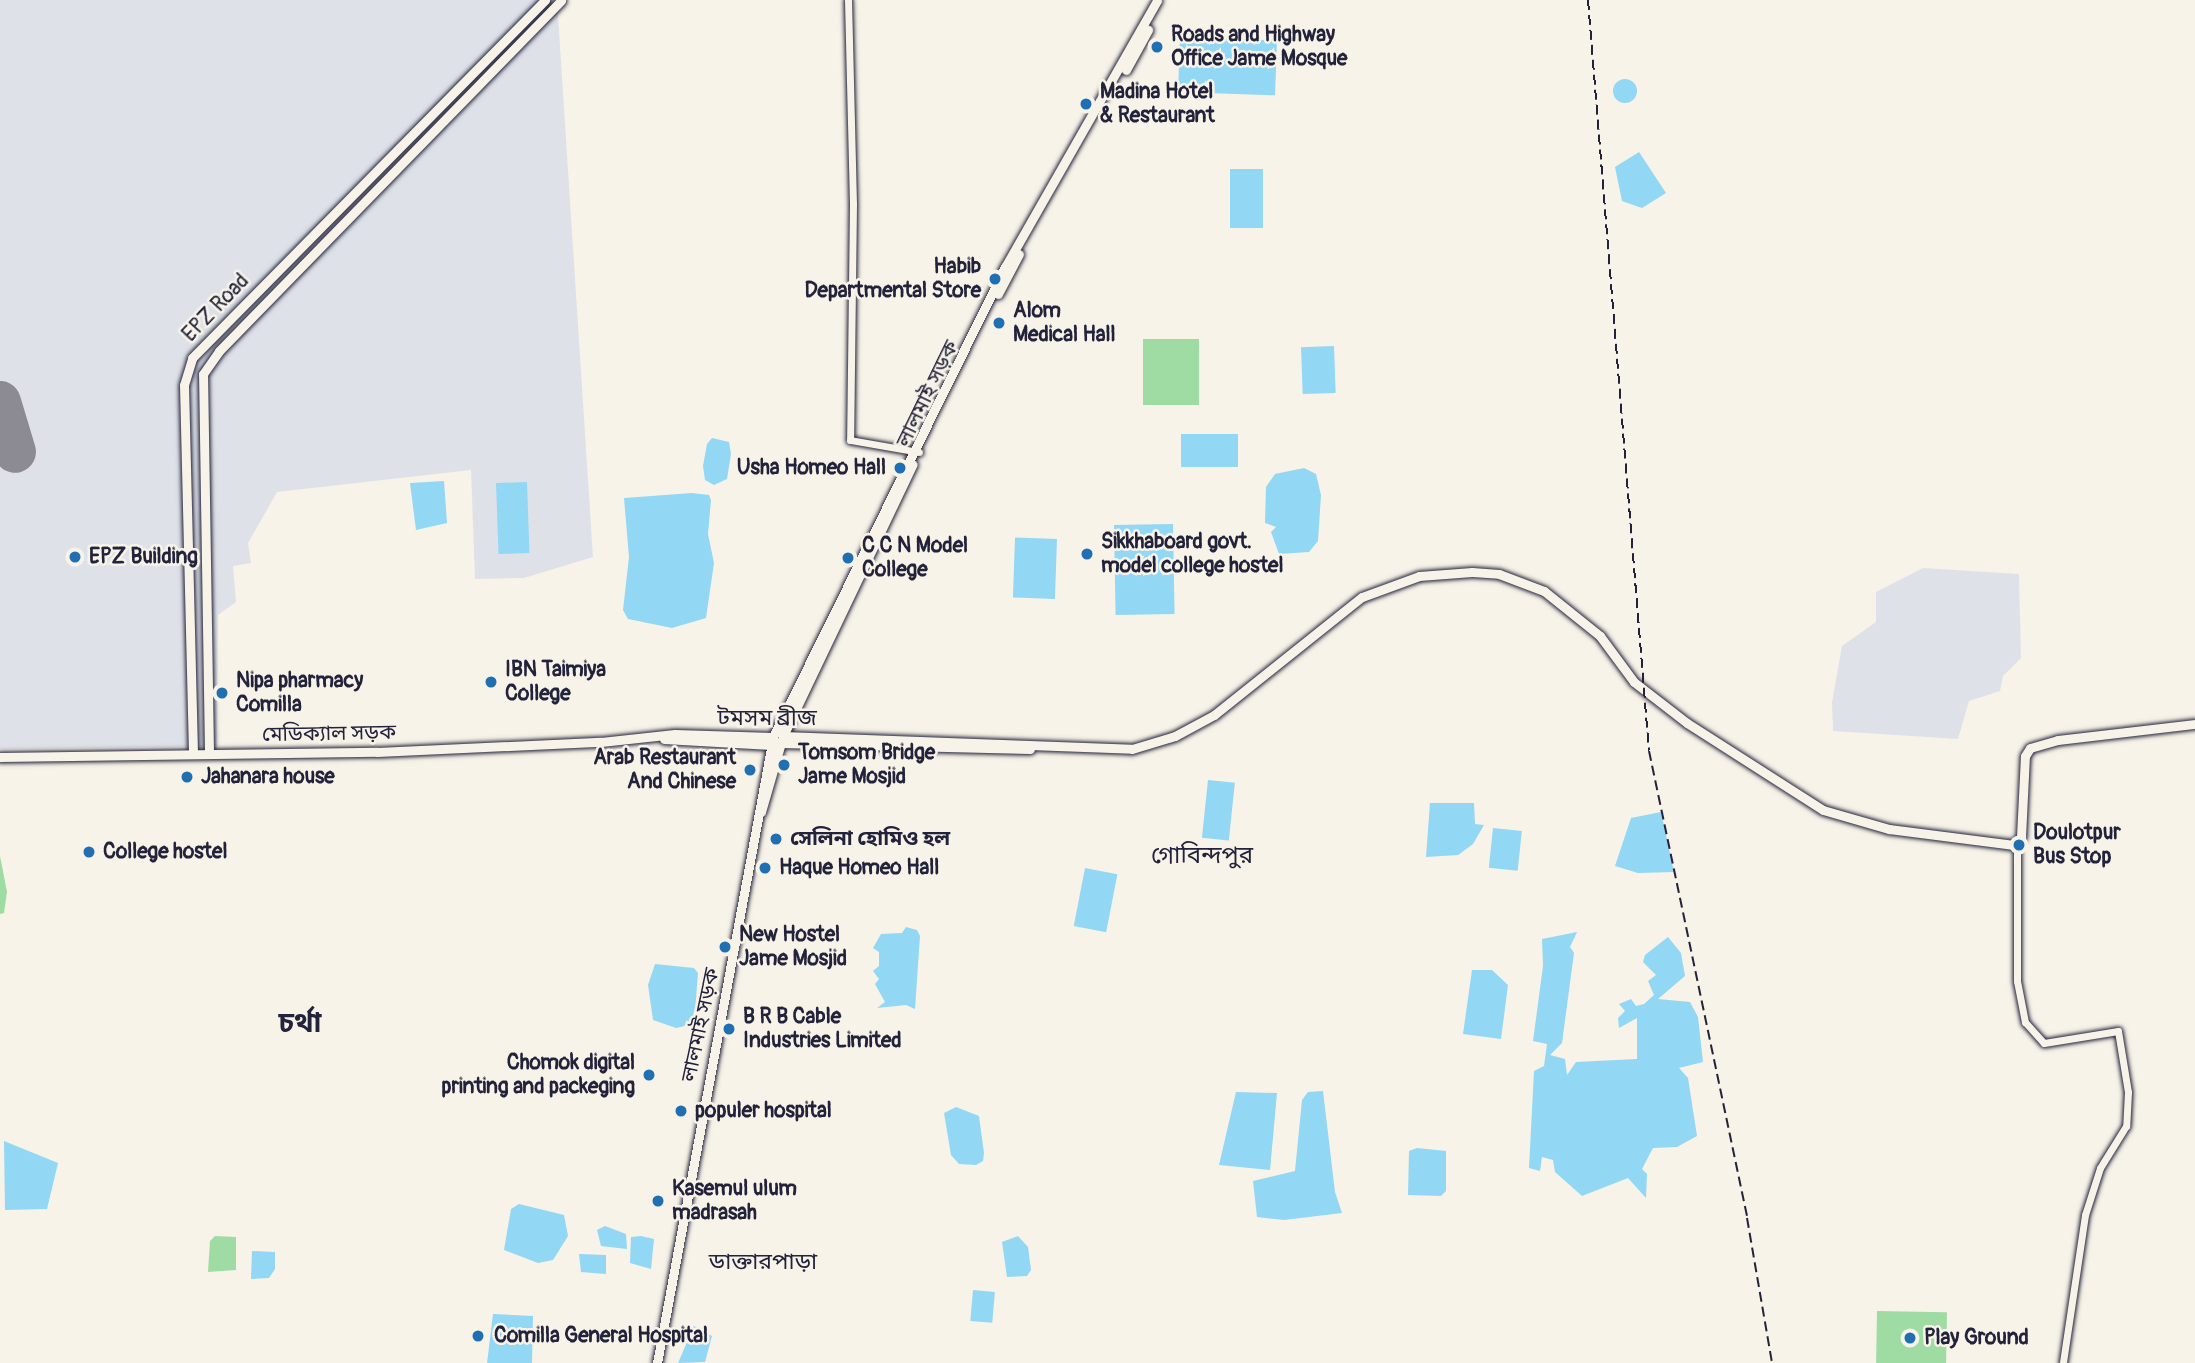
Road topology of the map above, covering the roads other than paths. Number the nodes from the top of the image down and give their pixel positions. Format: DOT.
graph roads {
  1 [pos="545,0"];
  2 [pos="561,0"];
  3 [pos="848,0"];
  4 [pos="1157,0"];
  5 [pos="1163,0"];
  6 [pos="1059,177"];
  7 [pos="916,452"];
  8 [pos="2195,724"];
  9 [pos="777,740"];
  10 [pos="193,753"];
  11 [pos="209,753"];
  12 [pos="0,757"];
  13 [pos="2017,844"];
  14 [pos="657,1363"];
  15 [pos="2063,1363"];
  1 -- 10 [label="main road, EPZ Road"];
  2 -- 11 [label="main road, EPZ Road"];
  3 -- 7 [label="street"];
  4 -- 6 [label="main road, লালমাই সড়ক"];
  5 -- 6 [label="main road, লালমাই সড়ক"];
  6 -- 7 [label="main road, লালমাই সড়ক"];
  7 -- 9 [label="main road, লালমাই সড়ক"];
  8 -- 13 [label="main road"];
  9 -- 11 [label="main road, মেডিক্যাল সড়ক"];
  9 -- 13 [label="main road, মেডিক্যাল সড়ক"];
  9 -- 14 [label="main road, লালমাই সড়ক"];
  10 -- 11 [label="main road, মেডিক্যাল সড়ক"];
  10 -- 12 [label="main road, মেডিক্যাল সড়ক"];
  13 -- 15 [label="street"];
}
